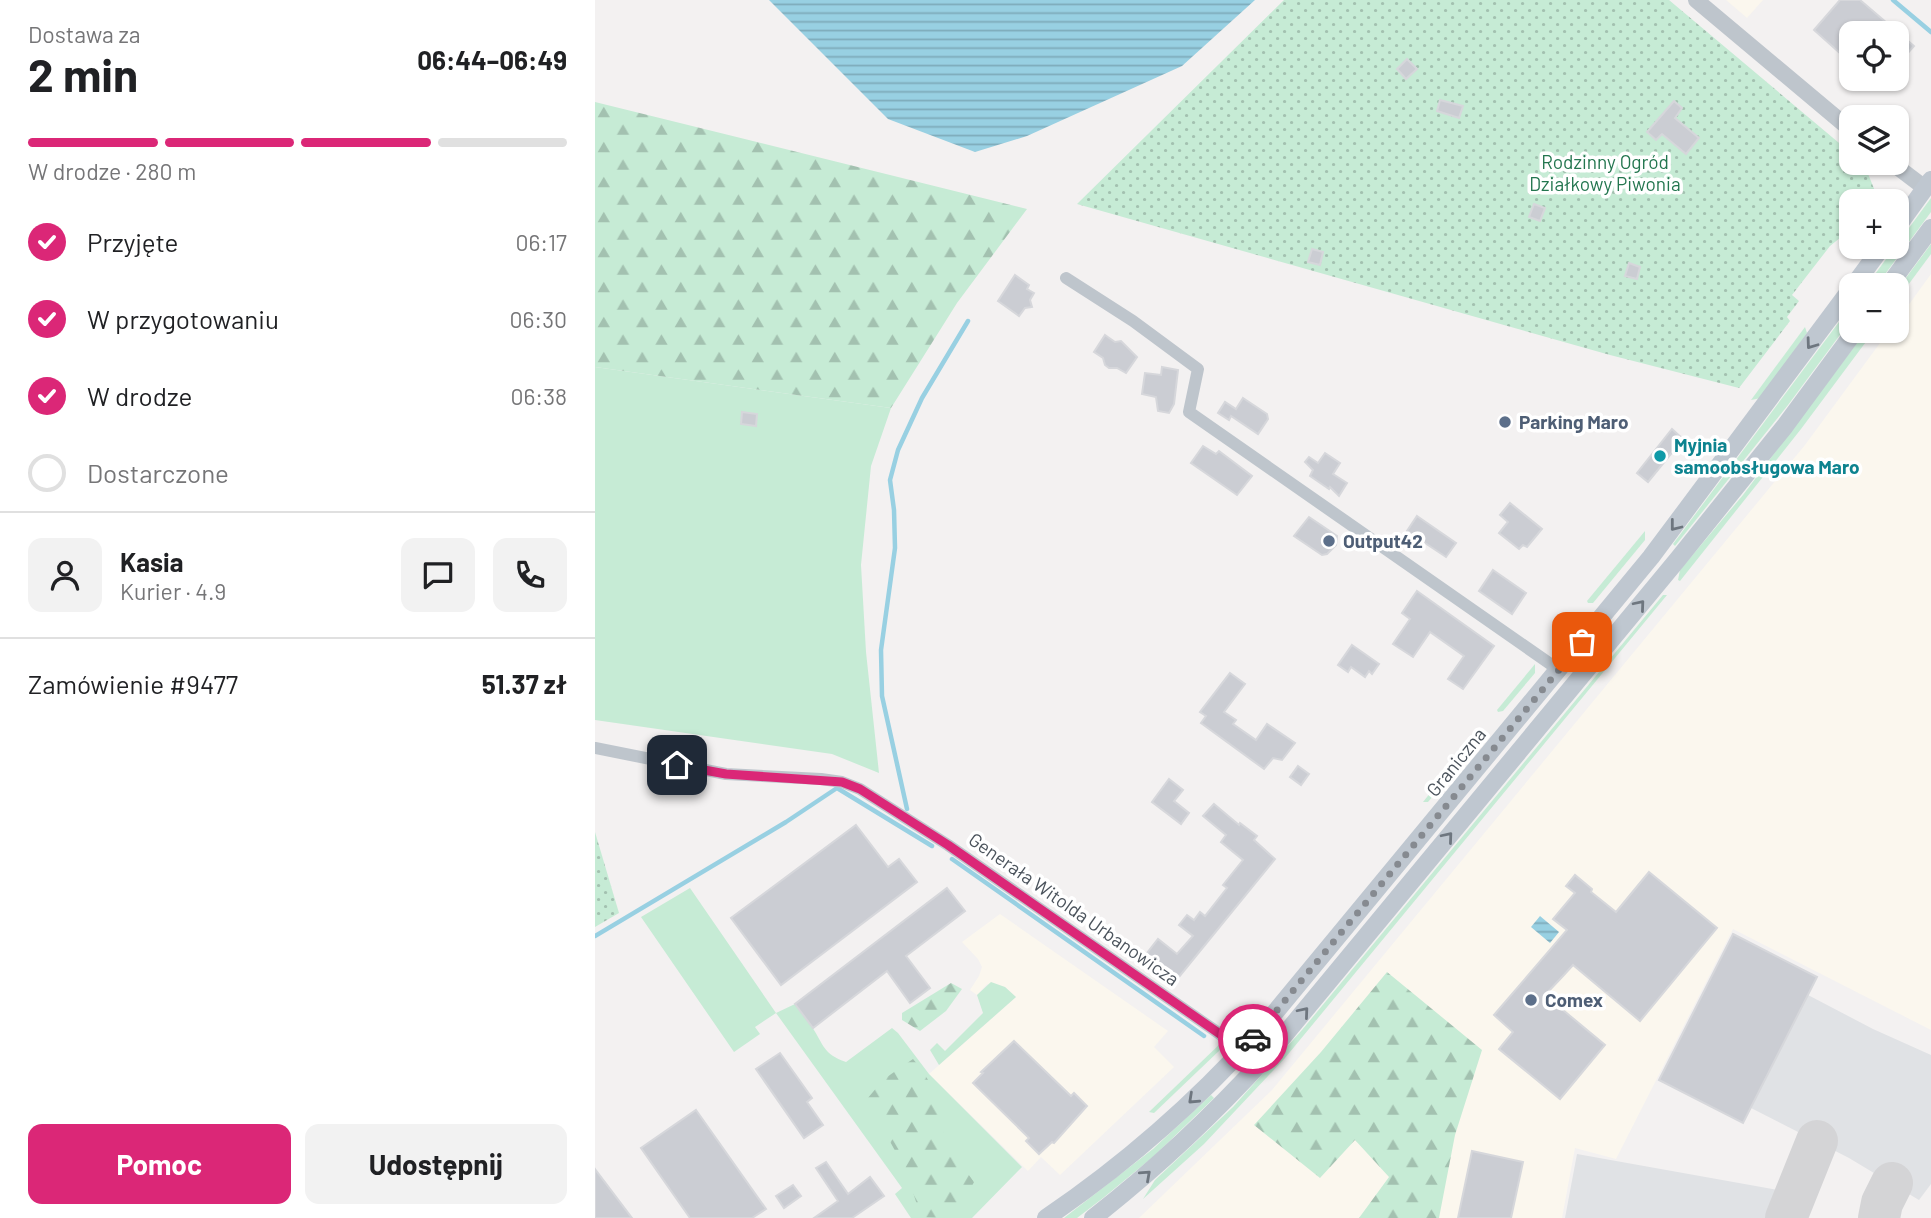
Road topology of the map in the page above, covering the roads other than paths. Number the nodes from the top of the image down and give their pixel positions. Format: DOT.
graph roads {
  1 [pos="1696,0"];
  2 [pos="1839,120"];
  3 [pos="1909,173"];
  4 [pos="1928,184"];
  5 [pos="1909,210"];
  6 [pos="1931,228"];
  7 [pos="1898,273"];
  8 [pos="1066,278"];
  9 [pos="1839,306"];
  10 [pos="1846,343"];
  11 [pos="1559,670"];
  12 [pos="595,748"];
  13 [pos="1242,1051"];
  14 [pos="1046,1218"];
  15 [pos="1093,1218"];
  1 -- 2 [label="street"];
  3 -- 4 [label="street"];
  4 -- 5 [label="main road"];
  6 -- 7 [label="main road"];
  8 -- 11 [label="street"];
  9 -- 11 [label="main road, Graniczna, one-way"];
  15 -- 10 [label="main road, one-way"];
  11 -- 13 [label="main road, Graniczna"];
  12 -- 13 [label="street, Generała Witolda Urbanowicza"];
  13 -- 14 [label="main road, Graniczna, one-way"];
}
